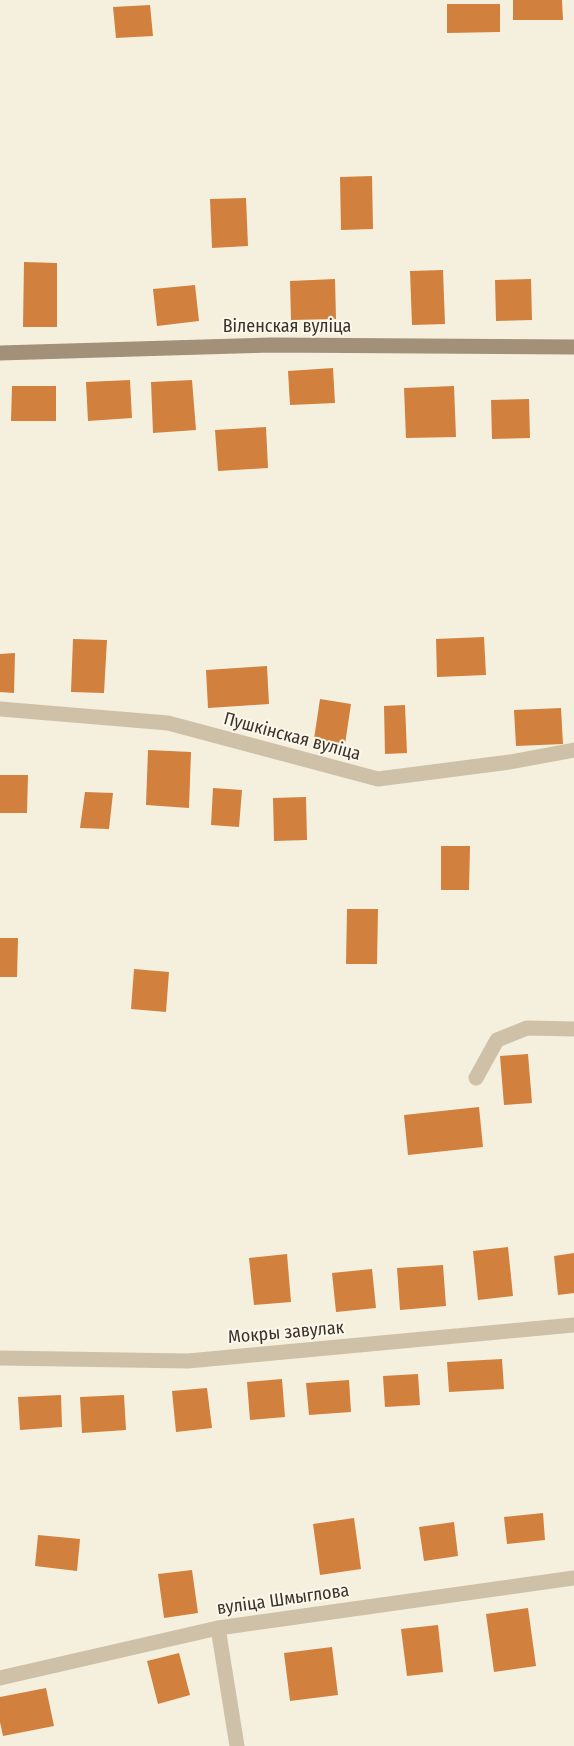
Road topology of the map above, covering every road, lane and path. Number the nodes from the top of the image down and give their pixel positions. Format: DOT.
graph roads {
  1 [pos="574,347"];
  2 [pos="0,353"];
  3 [pos="0,709"];
  4 [pos="574,750"];
  5 [pos="574,1029"];
  6 [pos="476,1078"];
  7 [pos="574,1325"];
  8 [pos="0,1358"];
  9 [pos="574,1578"];
  10 [pos="218,1628"];
  11 [pos="0,1678"];
  12 [pos="237,1746"];
  1 -- 2 [label="street, Віленская вуліца"];
  3 -- 4 [label="street, Пушкінская вуліца"];
  5 -- 6 [label="street"];
  7 -- 8 [label="street, Мокры завулак"];
  9 -- 10 [label="street, вуліца Шмыглова"];
  10 -- 11 [label="street, вуліца Шмыглова"];
  10 -- 12 [label="street"];
}
